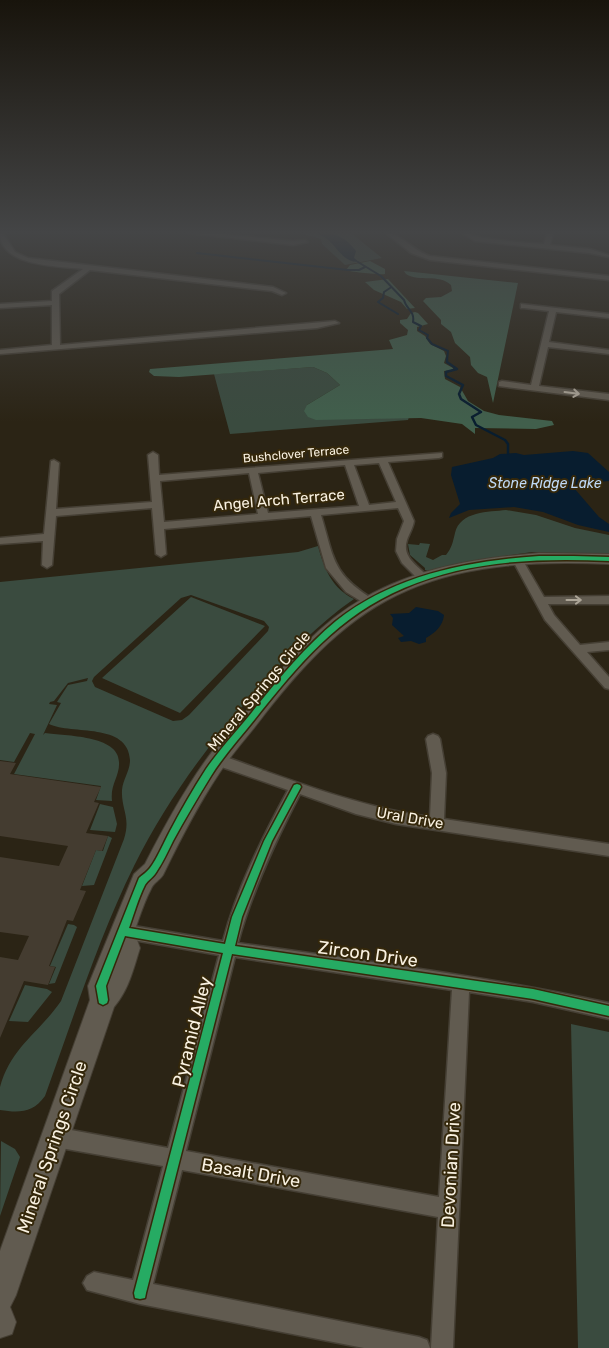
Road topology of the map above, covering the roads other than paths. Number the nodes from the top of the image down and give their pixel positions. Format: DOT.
graph roads {
  1 [pos="55,296"];
  2 [pos="54,303"];
  3 [pos="0,306"];
  4 [pos="524,306"];
  5 [pos="553,310"];
  6 [pos="609,316"];
  7 [pos="335,322"];
  8 [pos="545,344"];
  9 [pos="56,348"];
  10 [pos="0,352"];
  11 [pos="609,352"];
  12 [pos="502,384"];
  13 [pos="535,384"];
  14 [pos="609,389"];
  15 [pos="609,397"];
  16 [pos="153,455"];
  17 [pos="439,455"];
  18 [pos="382,459"];
  19 [pos="348,462"];
  20 [pos="54,463"];
  21 [pos="253,470"];
  22 [pos="155,478"];
  23 [pos="156,505"];
  24 [pos="401,505"];
  25 [pos="365,508"];
  26 [pos="315,512"];
  27 [pos="50,513"];
  28 [pos="264,516"];
  29 [pos="158,526"];
  30 [pos="48,537"];
  31 [pos="0,541"];
  32 [pos="161,554"];
  33 [pos="517,559"];
  34 [pos="609,559"];
  35 [pos="47,565"];
  36 [pos="423,578"];
  37 [pos="609,600"];
  38 [pos="540,601"];
  39 [pos="369,602"];
  40 [pos="609,646"];
  41 [pos="578,649"];
  42 [pos="609,685"];
  43 [pos="433,739"];
  44 [pos="218,760"];
  45 [pos="297,787"];
  46 [pos="437,823"];
  47 [pos="609,850"];
  48 [pos="153,871"];
  49 [pos="128,932"];
  50 [pos="228,950"];
  51 [pos="461,982"];
  52 [pos="609,1011"];
  53 [pos="55,1137"];
  54 [pos="175,1159"];
  55 [pos="448,1209"];
  56 [pos="94,1283"];
  57 [pos="140,1293"];
  58 [pos="0,1295"];
  59 [pos="419,1348"];
  60 [pos="442,1348"];
  1 -- 2 [label="street"];
  2 -- 3 [label="street"];
  2 -- 9 [label="street"];
  4 -- 5 [label="street"];
  5 -- 6 [label="street"];
  5 -- 8 [label="street"];
  7 -- 9 [label="street"];
  8 -- 11 [label="street"];
  8 -- 13 [label="street"];
  9 -- 10 [label="street"];
  12 -- 13 [label="street"];
  13 -- 14 [label="street"];
  13 -- 15 [label="street, one-way"];
  16 -- 22 [label="street"];
  17 -- 18 [label="street, Bushclover Terrace"];
  18 -- 19 [label="street, Bushclover Terrace"];
  18 -- 24 [label="street"];
  19 -- 21 [label="street, Bushclover Terrace"];
  19 -- 25 [label="street"];
  20 -- 27 [label="street"];
  21 -- 22 [label="street, Bushclover Terrace"];
  21 -- 28 [label="street"];
  22 -- 23 [label="street"];
  23 -- 27 [label="street"];
  23 -- 29 [label="street"];
  24 -- 25 [label="street, Angel Arch Terrace"];
  24 -- 36 [label="street"];
  25 -- 26 [label="street, Angel Arch Terrace"];
  26 -- 28 [label="street, Angel Arch Terrace"];
  26 -- 39 [label="street"];
  27 -- 30 [label="street"];
  28 -- 29 [label="street, Angel Arch Terrace"];
  29 -- 32 [label="street"];
  30 -- 31 [label="street"];
  30 -- 35 [label="street"];
  33 -- 34 [label="street, Mineral Springs Circle"];
  33 -- 36 [label="street, Mineral Springs Circle"];
  33 -- 38 [label="street"];
  36 -- 39 [label="street, Mineral Springs Circle"];
  38 -- 37 [label="street, one-way"];
  38 -- 41 [label="street"];
  39 -- 44 [label="street, Mineral Springs Circle"];
  40 -- 41 [label="street"];
  41 -- 42 [label="street"];
  43 -- 46 [label="street"];
  44 -- 45 [label="street, Ural Drive"];
  44 -- 48 [label="street, Mineral Springs Circle"];
  45 -- 46 [label="street, Ural Drive"];
  45 -- 50 [label="street, Pyramid Alley"];
  46 -- 47 [label="street, Ural Drive"];
  48 -- 49 [label="street, Mineral Springs Circle"];
  49 -- 50 [label="street, Zircon Drive"];
  49 -- 53 [label="street, Mineral Springs Circle"];
  50 -- 51 [label="street, Zircon Drive"];
  50 -- 54 [label="street, Pyramid Alley"];
  51 -- 52 [label="street, Zircon Drive"];
  51 -- 55 [label="street, Devonian Drive"];
  53 -- 54 [label="street, Basalt Drive"];
  53 -- 58 [label="street, Mineral Springs Circle"];
  54 -- 55 [label="street, Basalt Drive"];
  54 -- 57 [label="street, Pyramid Alley"];
  55 -- 60 [label="street, Devonian Drive"];
  56 -- 57 [label="street"];
  57 -- 59 [label="street"];
}
